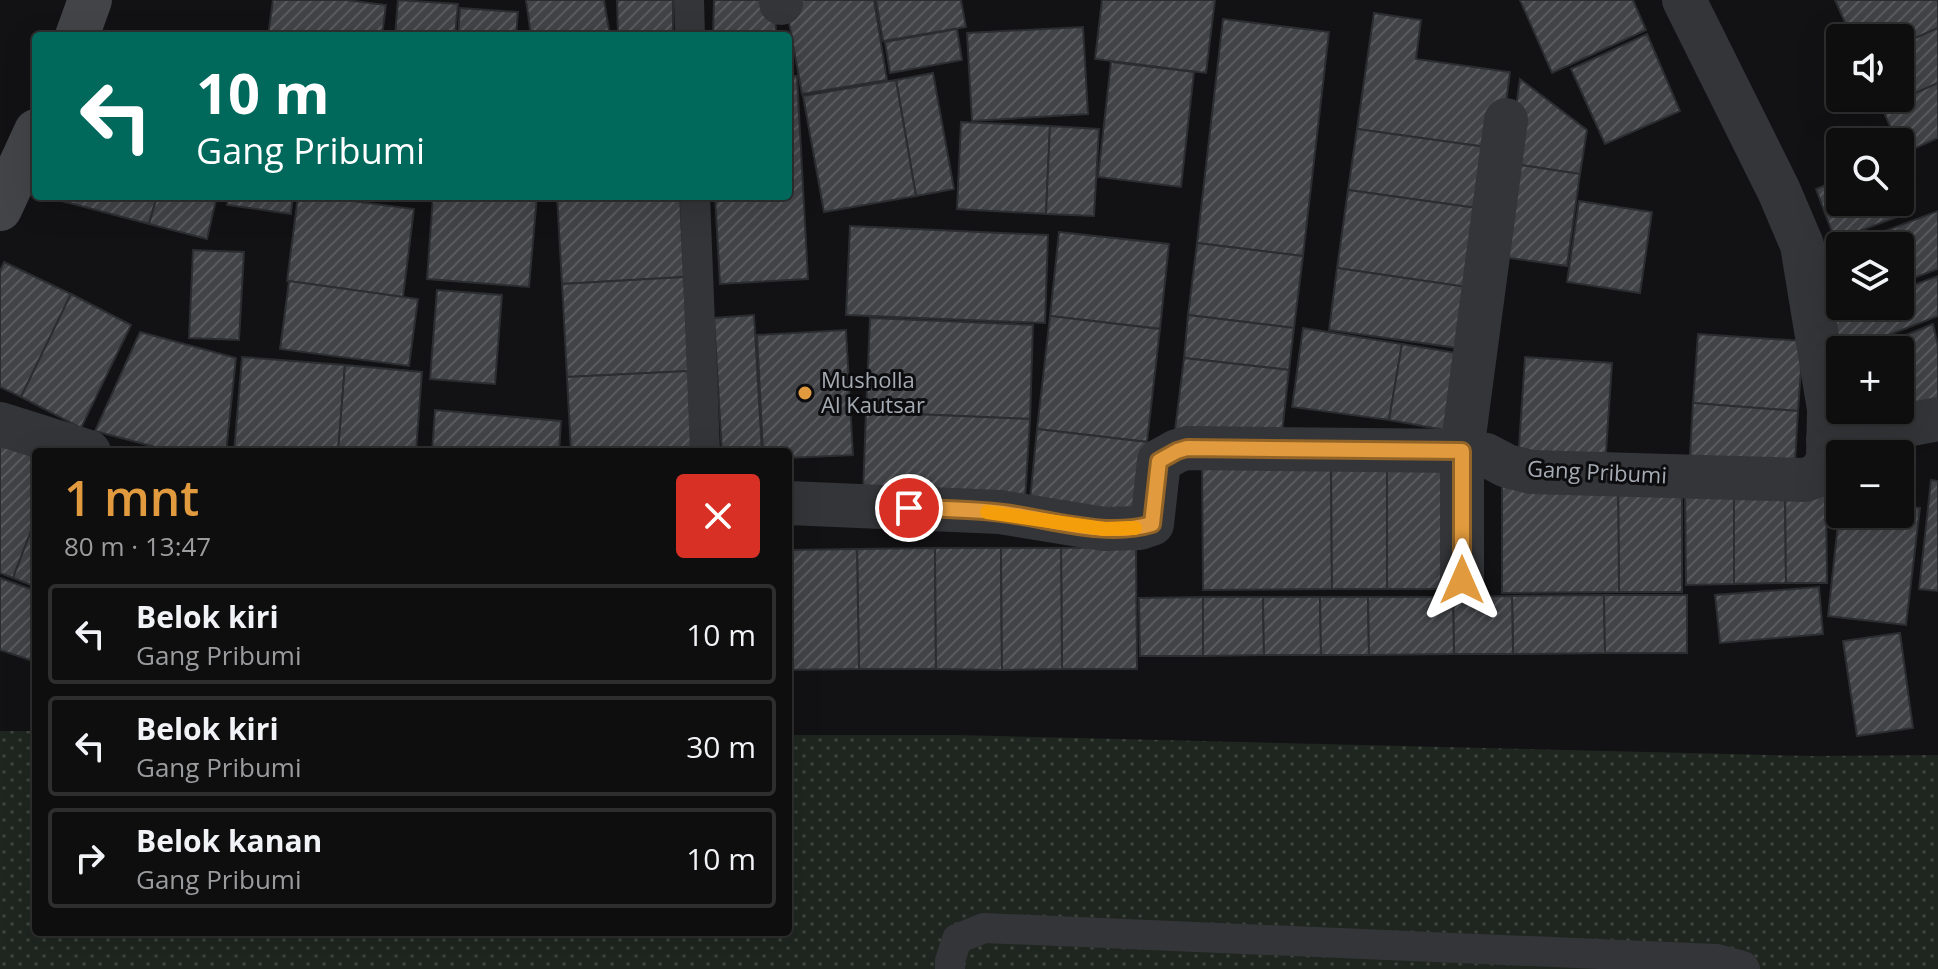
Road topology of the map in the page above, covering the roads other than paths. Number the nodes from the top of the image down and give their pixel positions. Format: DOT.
graph roads {
  1 [pos="90,0"];
  2 [pos="689,0"];
  3 [pos="1684,0"];
  4 [pos="78,32"];
  5 [pos="690,32"];
  6 [pos="1506,120"];
  7 [pos="32,140"];
  8 [pos="695,200"];
  9 [pos="0,209"];
  10 [pos="1938,419"];
  11 [pos="0,424"];
  12 [pos="1828,440"];
  13 [pos="76,448"];
  14 [pos="705,448"];
  15 [pos="1462,451"];
  16 [pos="1826,464"];
  17 [pos="792,503"];
  18 [pos="1462,580"];
  19 [pos="950,969"];
  20 [pos="1745,969"];
  1 -- 4 [label="street"];
  2 -- 5 [label="lane"];
  3 -- 12 [label="street, Gang Pribumi"];
  6 -- 15 [label="street"];
  7 -- 9 [label="street"];
  8 -- 14 [label="lane"];
  10 -- 12 [label="street"];
  11 -- 13 [label="street"];
  15 -- 16 [label="street, Gang Pribumi"];
  15 -- 17 [label="street, Gang Pribumi"];
  15 -- 18 [label="street"];
  19 -- 20 [label="lane"];
}
